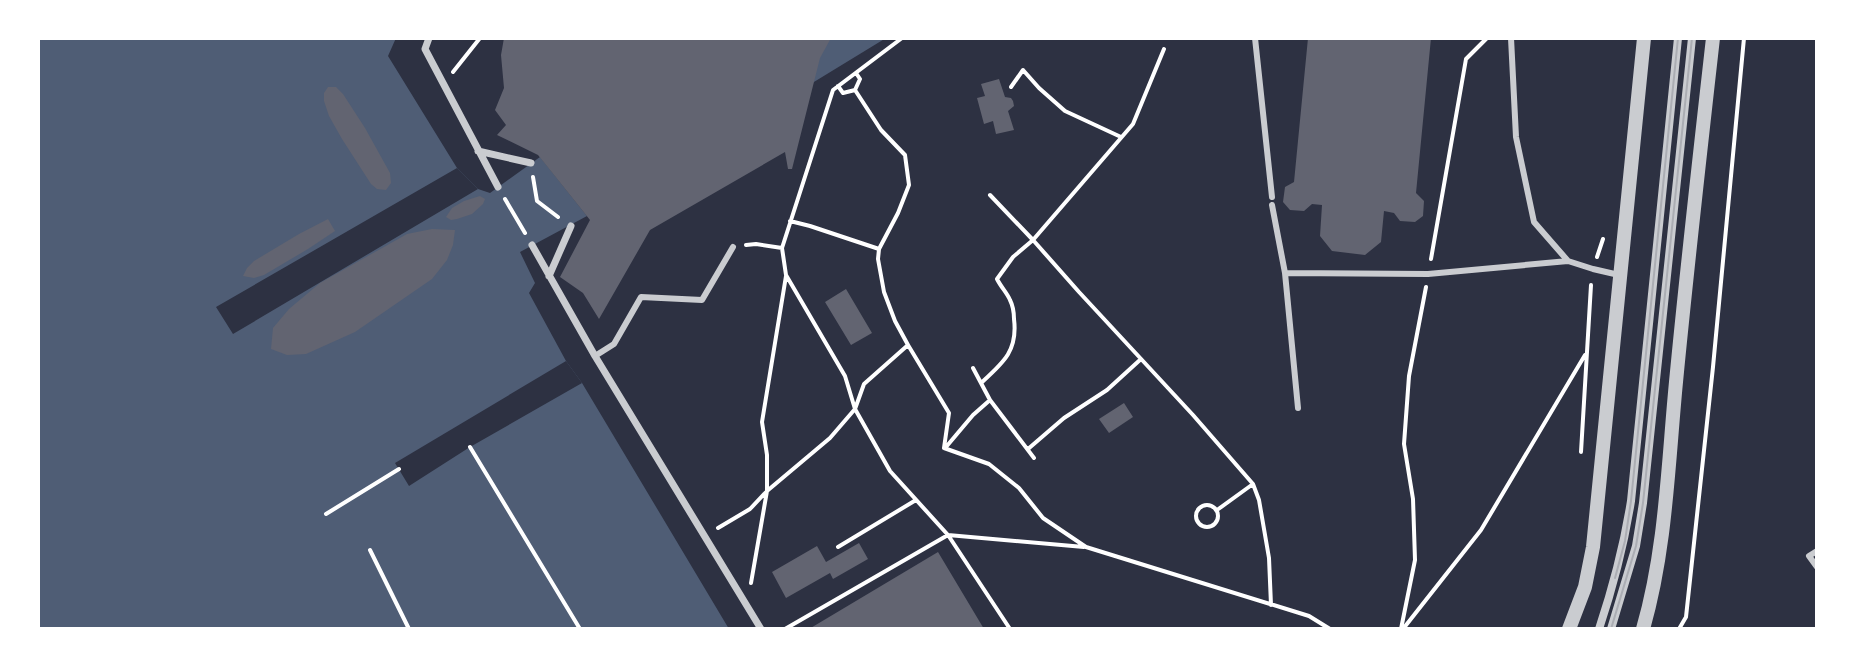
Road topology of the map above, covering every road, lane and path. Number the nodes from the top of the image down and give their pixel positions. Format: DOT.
graph roads {
  1 [pos="429,38"];
  2 [pos="480,38"];
  3 [pos="902,38"];
  4 [pos="1255,38"];
  5 [pos="1487,38"];
  6 [pos="1511,38"];
  7 [pos="1644,38"];
  8 [pos="1678,38"];
  9 [pos="1692,38"];
  10 [pos="1713,38"];
  11 [pos="1744,38"];
  12 [pos="1164,49"];
  13 [pos="856,73"];
  14 [pos="443,83"];
  15 [pos="838,86"];
  16 [pos="1011,87"];
  17 [pos="855,90"];
  18 [pos="1121,137"];
  19 [pos="478,151"];
  20 [pos="531,163"];
  21 [pos="498,187"];
  22 [pos="990,195"];
  23 [pos="790,221"];
  24 [pos="571,226"];
  25 [pos="1033,240"];
  26 [pos="532,245"];
  27 [pos="733,247"];
  28 [pos="782,248"];
  29 [pos="879,249"];
  30 [pos="1568,261"];
  31 [pos="1285,273"];
  32 [pos="1428,274"];
  33 [pos="786,275"];
  34 [pos="1619,275"];
  35 [pos="549,276"];
  36 [pos="908,345"];
  37 [pos="1586,354"];
  38 [pos="595,356"];
  39 [pos="1141,359"];
  40 [pos="973,368"];
  41 [pos="981,383"];
  42 [pos="990,400"];
  43 [pos="1298,408"];
  44 [pos="855,409"];
  45 [pos="470,447"];
  46 [pos="944,448"];
  47 [pos="1028,449"];
  48 [pos="1034,458"];
  49 [pos="399,469"];
  50 [pos="1253,484"];
  51 [pos="767,491"];
  52 [pos="916,500"];
  53 [pos="1217,510"];
  54 [pos="326,514"];
  55 [pos="705,535"];
  56 [pos="948,535"];
  57 [pos="838,547"];
  58 [pos="1086,547"];
  59 [pos="370,550"];
  60 [pos="1817,551"];
  61 [pos="1817,567"];
  62 [pos="747,605"];
  63 [pos="1271,605"];
  64 [pos="409,629"];
  65 [pos="580,629"];
  66 [pos="761,629"];
  67 [pos="785,629"];
  68 [pos="1010,629"];
  69 [pos="1330,629"];
  70 [pos="1402,629"];
  71 [pos="1569,629"];
  72 [pos="1599,629"];
  73 [pos="1611,629"];
  74 [pos="1643,629"];
  75 [pos="1679,629"];
  1 -- 14 [label="street"];
  2 -- 14 [label="path"];
  3 -- 13 [label="path"];
  4 -- 31 [label="lane"];
  5 -- 32 [label="path"];
  6 -- 30 [label="lane"];
  7 -- 34 [label="street"];
  8 -- 72 [label="street"];
  9 -- 73 [label="street"];
  10 -- 74 [label="street"];
  11 -- 75 [label="path"];
  12 -- 18 [label="path"];
  13 -- 15 [label="path"];
  13 -- 17 [label="path"];
  14 -- 19 [label="street"];
  15 -- 17 [label="path"];
  15 -- 23 [label="path"];
  16 -- 18 [label="path"];
  17 -- 29 [label="path"];
  18 -- 25 [label="path"];
  19 -- 20 [label="street"];
  19 -- 21 [label="street"];
  20 -- 24 [label="path"];
  21 -- 26 [label="path"];
  22 -- 25 [label="path"];
  23 -- 28 [label="path"];
  23 -- 29 [label="path"];
  24 -- 35 [label="street"];
  25 -- 39 [label="path"];
  25 -- 41 [label="path"];
  26 -- 35 [label="street"];
  27 -- 28 [label="path"];
  27 -- 38 [label="lane"];
  28 -- 33 [label="path"];
  29 -- 36 [label="path"];
  30 -- 32 [label="lane"];
  30 -- 34 [label="lane"];
  31 -- 32 [label="lane"];
  31 -- 43 [label="lane"];
  32 -- 70 [label="path"];
  33 -- 44 [label="path"];
  33 -- 51 [label="path"];
  34 -- 71 [label="street"];
  35 -- 38 [label="street"];
  36 -- 44 [label="path"];
  36 -- 46 [label="path"];
  37 -- 70 [label="path"];
  38 -- 55 [label="street"];
  39 -- 47 [label="path"];
  39 -- 50 [label="path"];
  40 -- 41 [label="path"];
  41 -- 42 [label="path"];
  42 -- 46 [label="path"];
  42 -- 47 [label="path"];
  44 -- 51 [label="path"];
  44 -- 52 [label="path"];
  45 -- 65 [label="path"];
  46 -- 58 [label="path"];
  47 -- 48 [label="path"];
  49 -- 54 [label="path"];
  50 -- 53 [label="path"];
  50 -- 63 [label="path"];
  51 -- 55 [label="path"];
  51 -- 62 [label="path"];
  52 -- 56 [label="path"];
  52 -- 57 [label="path"];
  53 -- 53 [label="path"];
  55 -- 62 [label="street"];
  56 -- 58 [label="path"];
  56 -- 67 [label="path"];
  56 -- 68 [label="path"];
  58 -- 63 [label="path"];
  59 -- 64 [label="path"];
  60 -- 61 [label="lane"];
  62 -- 66 [label="street"];
  63 -- 69 [label="path"];
}
